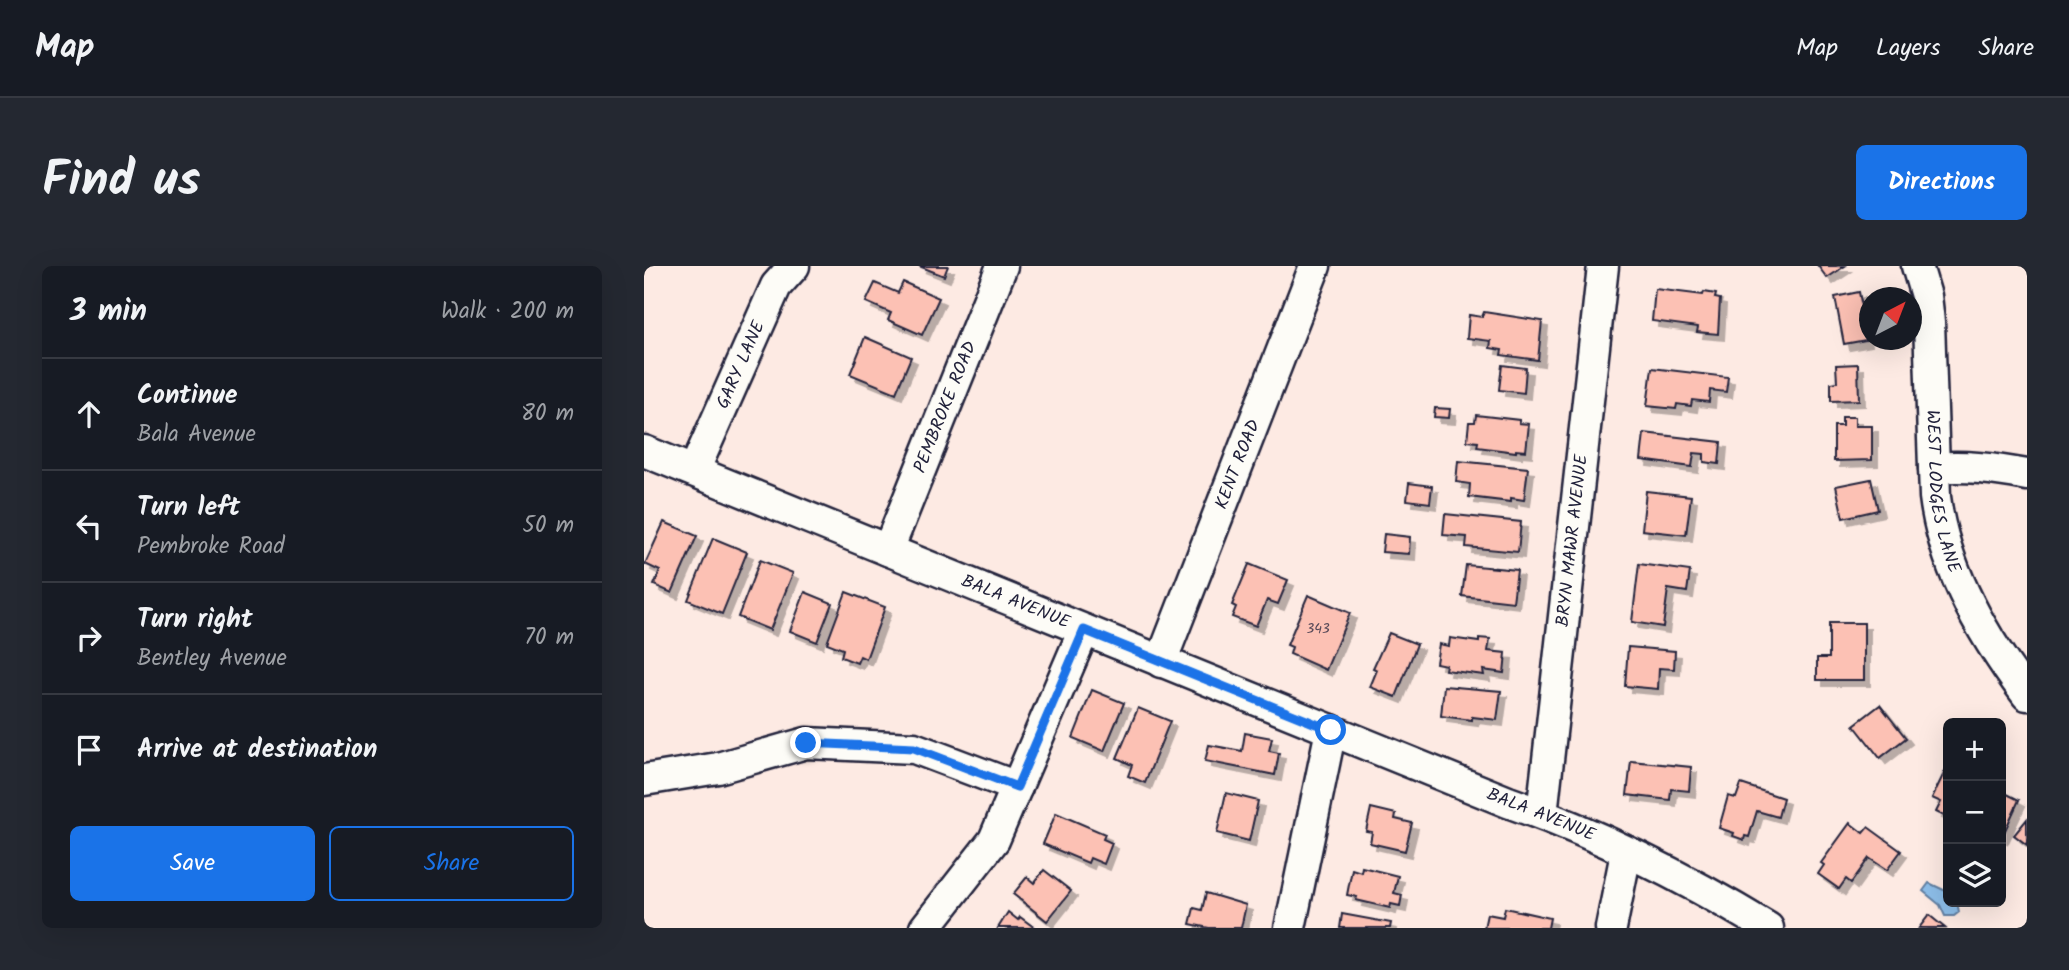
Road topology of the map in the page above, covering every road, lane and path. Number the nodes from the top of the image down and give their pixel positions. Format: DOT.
graph roads {
  1 [pos="794,266"];
  2 [pos="1002,266"];
  3 [pos="1315,266"];
  4 [pos="1603,266"];
  5 [pos="1917,266"];
  6 [pos="644,451"];
  7 [pos="1934,468"];
  8 [pos="694,471"];
  9 [pos="2027,475"];
  10 [pos="888,550"];
  11 [pos="1084,630"];
  12 [pos="1161,662"];
  13 [pos="2027,695"];
  14 [pos="1331,730"];
  15 [pos="646,782"];
  16 [pos="1017,787"];
  17 [pos="1542,814"];
  18 [pos="1626,853"];
  19 [pos="925,928"];
  20 [pos="1290,928"];
  21 [pos="1611,928"];
  22 [pos="1768,928"];
  1 -- 8 [label="street, GARY LANE"];
  2 -- 10 [label="street, PEMBROKE ROAD"];
  3 -- 12 [label="street, KENT ROAD"];
  4 -- 17 [label="street, BRYN MAWR AVENUE"];
  5 -- 7 [label="street, WEST LODGES LANE"];
  6 -- 8 [label="street, BALA AVENUE"];
  7 -- 9 [label="street"];
  7 -- 13 [label="street, WEST LODGES LANE"];
  8 -- 10 [label="street, BALA AVENUE"];
  10 -- 11 [label="street, BALA AVENUE"];
  11 -- 12 [label="street, BALA AVENUE"];
  11 -- 16 [label="street"];
  12 -- 14 [label="street, BALA AVENUE"];
  14 -- 17 [label="street, BALA AVENUE"];
  14 -- 20 [label="street"];
  15 -- 16 [label="street"];
  16 -- 19 [label="street"];
  17 -- 18 [label="street, BALA AVENUE"];
  18 -- 21 [label="street"];
  18 -- 22 [label="street, BALA AVENUE"];
}
